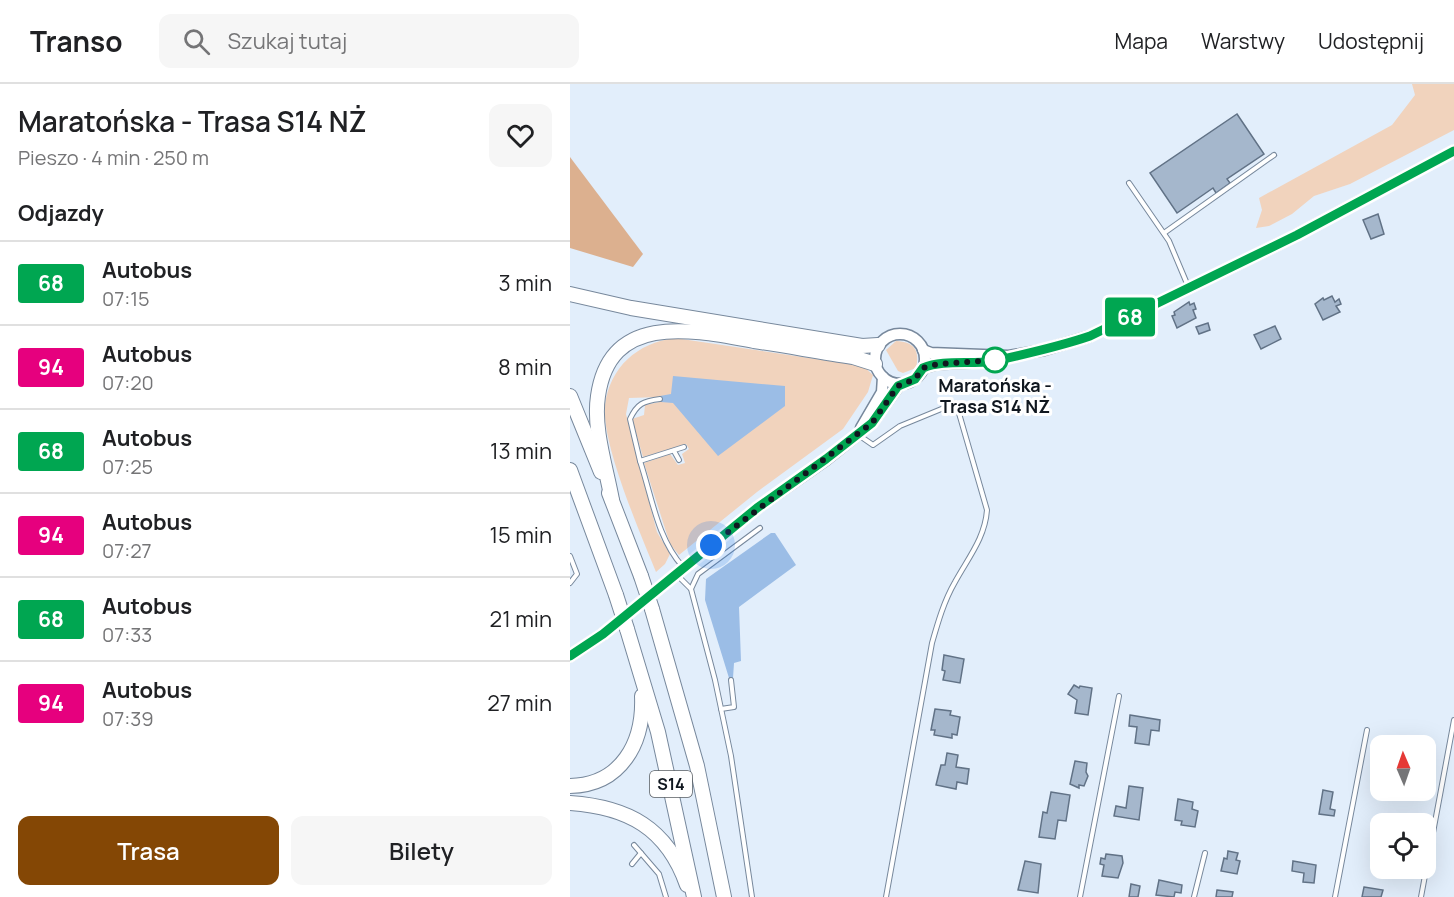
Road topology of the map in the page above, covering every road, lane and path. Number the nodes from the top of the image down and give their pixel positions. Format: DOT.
graph roads {
  1 [pos="1454,151"];
  2 [pos="1274,155"];
  3 [pos="1129,183"];
  4 [pos="1164,233"];
  5 [pos="1189,287"];
  6 [pos="570,294"];
  7 [pos="879,345"];
  8 [pos="923,350"];
  9 [pos="1009,356"];
  10 [pos="875,364"];
  11 [pos="923,368"];
  12 [pos="883,377"];
  13 [pos="900,384"];
  14 [pos="570,396"];
  15 [pos="660,399"];
  16 [pos="858,433"];
  17 [pos="684,447"];
  18 [pos="675,451"];
  19 [pos="679,460"];
  20 [pos="640,461"];
  21 [pos="570,470"];
  22 [pos="612,500"];
  23 [pos="760,528"];
  24 [pos="570,556"];
  25 [pos="679,570"];
  26 [pos="570,583"];
  27 [pos="691,589"];
  28 [pos="570,656"];
  29 [pos="641,673"];
  30 [pos="731,680"];
  31 [pos="1119,696"];
  32 [pos="721,709"];
  33 [pos="1454,720"];
  34 [pos="1367,730"];
  35 [pos="570,786"];
  36 [pos="570,803"];
  37 [pos="634,845"];
  38 [pos="641,853"];
  39 [pos="1205,853"];
  40 [pos="632,864"];
  41 [pos="666,897"];
  42 [pos="693,897"];
  43 [pos="724,897"];
  44 [pos="752,897"];
  45 [pos="886,897"];
  46 [pos="1080,897"];
  47 [pos="1194,897"];
  48 [pos="1335,897"];
  49 [pos="1421,897"];
  1 -- 5 [label="main road"];
  2 -- 4 [label="lane"];
  3 -- 4 [label="lane"];
  4 -- 5 [label="lane"];
  5 -- 9 [label="main road"];
  6 -- 7 [label="highway"];
  7 -- 8 [label="main road"];
  7 -- 10 [label="main road"];
  8 -- 9 [label="main road"];
  8 -- 11 [label="main road"];
  9 -- 11 [label="main road"];
  10 -- 12 [label="main road"];
  10 -- 22 [label="highway"];
  11 -- 13 [label="main road"];
  12 -- 13 [label="main road"];
  12 -- 16 [label="main road"];
  13 -- 16 [label="main road"];
  14 -- 22 [label="highway, S14"];
  15 -- 20 [label="lane"];
  16 -- 25 [label="main road"];
  16 -- 45 [label="lane"];
  17 -- 18 [label="lane"];
  18 -- 19 [label="lane"];
  18 -- 20 [label="lane"];
  20 -- 25 [label="lane"];
  21 -- 29 [label="highway, S14, bridge"];
  22 -- 43 [label="highway, S14, bridge"];
  23 -- 27 [label="lane"];
  24 -- 26 [label="lane"];
  25 -- 27 [label="lane"];
  25 -- 28 [label="main road"];
  27 -- 32 [label="lane"];
  29 -- 35 [label="highway"];
  29 -- 42 [label="highway, S14"];
  30 -- 32 [label="lane"];
  31 -- 46 [label="lane"];
  32 -- 44 [label="lane"];
  33 -- 49 [label="lane"];
  34 -- 48 [label="lane"];
  36 -- 42 [label="highway"];
  37 -- 38 [label="lane"];
  38 -- 40 [label="lane"];
  38 -- 41 [label="lane"];
  39 -- 47 [label="lane"];
}
